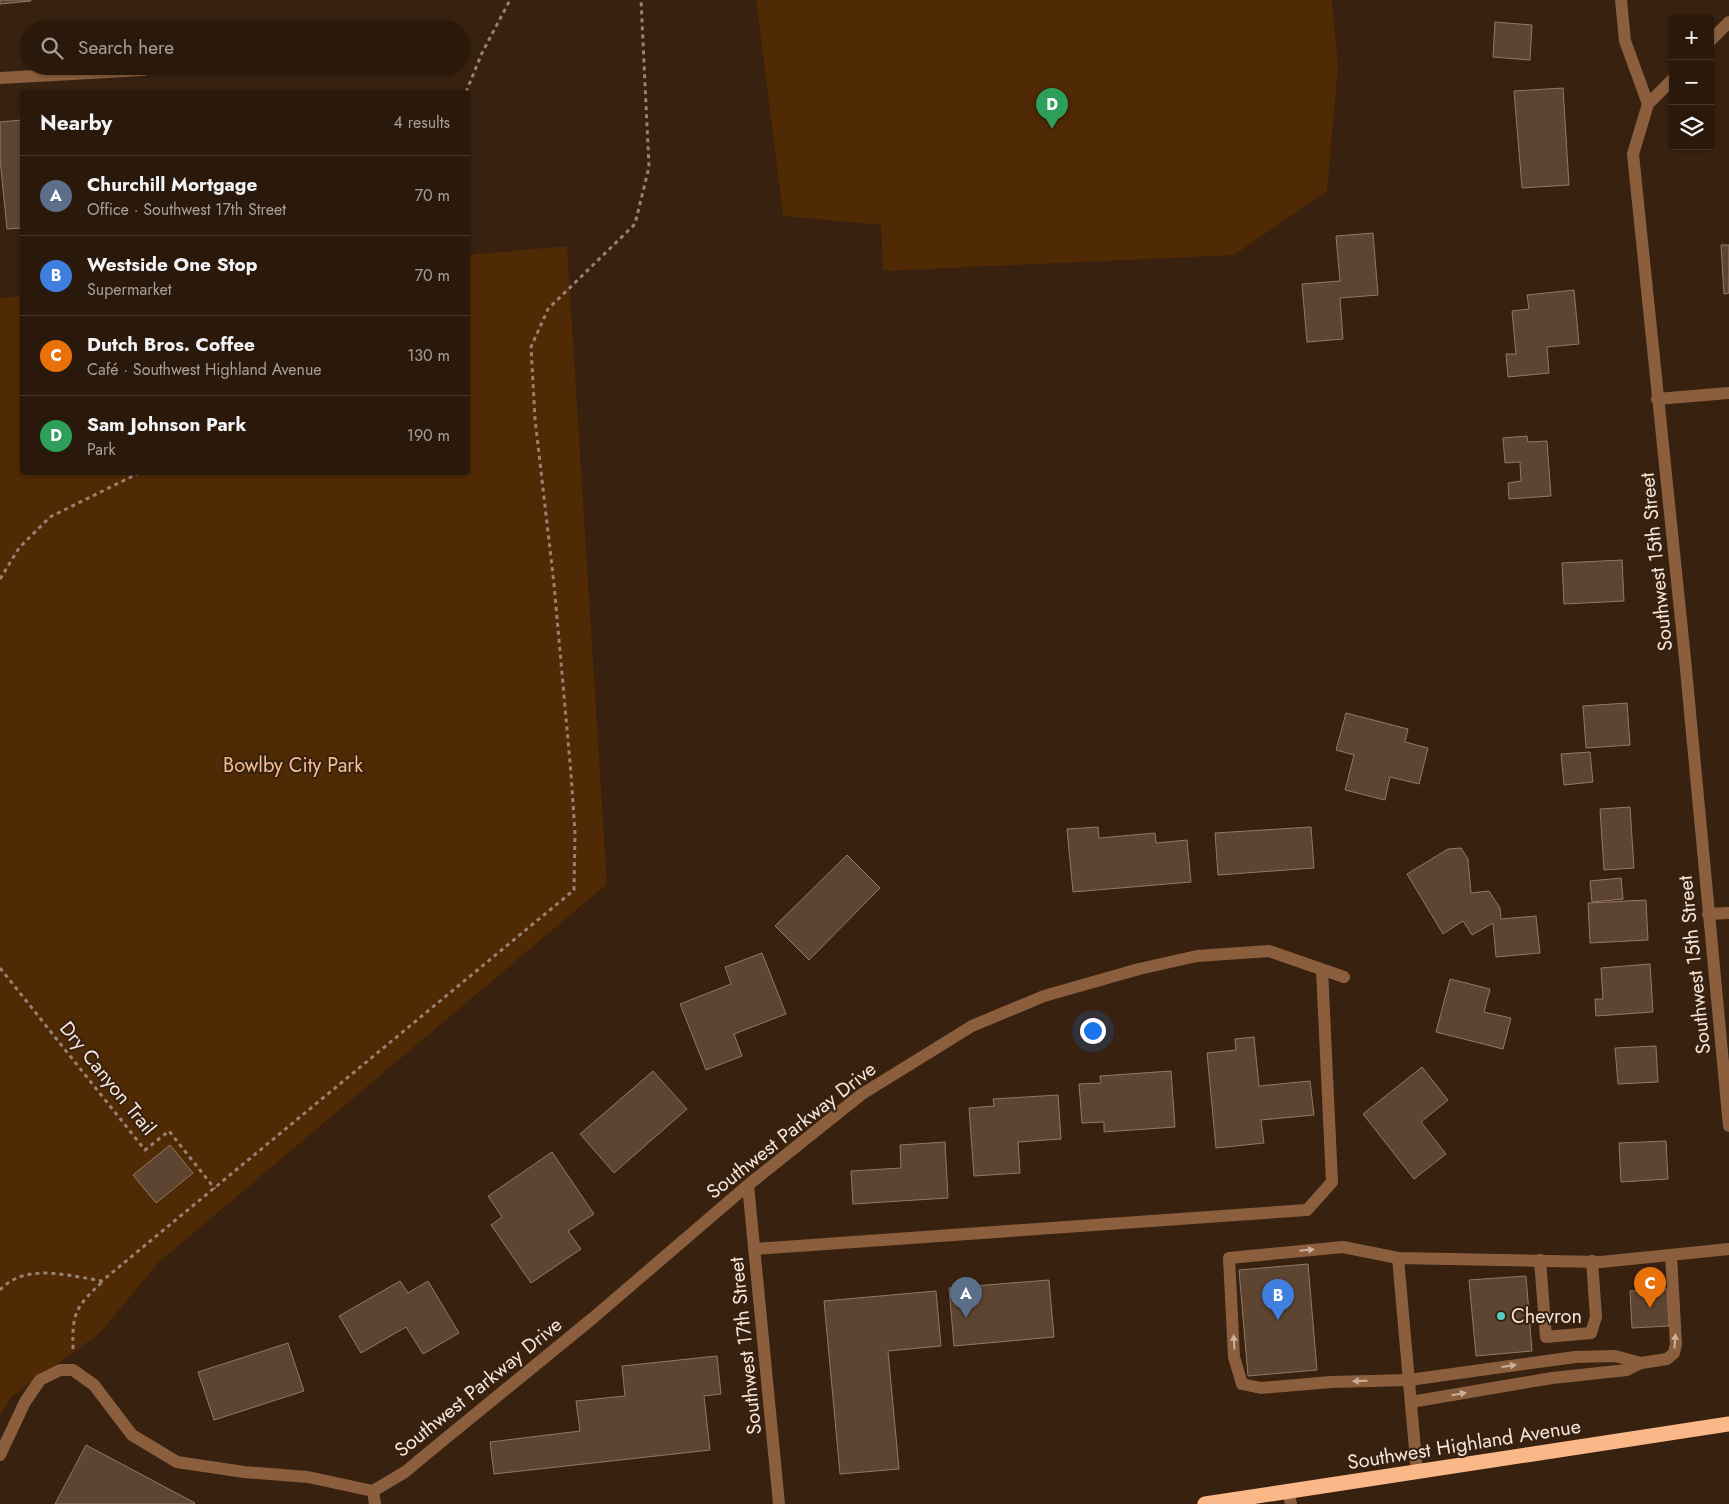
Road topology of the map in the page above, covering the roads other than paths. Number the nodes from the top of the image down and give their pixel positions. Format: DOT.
graph roads {
  1 [pos="1621,0"];
  2 [pos="1729,22"];
  3 [pos="1714,37"];
  4 [pos="54,75"];
  5 [pos="0,78"];
  6 [pos="1669,82"];
  7 [pos="1648,104"];
  8 [pos="1729,393"];
  9 [pos="1657,399"];
  10 [pos="1729,913"];
  11 [pos="1708,914"];
  12 [pos="1322,970"];
  13 [pos="1344,977"];
  14 [pos="1729,1126"];
  15 [pos="748,1185"];
  16 [pos="754,1249"];
  17 [pos="1729,1250"];
  18 [pos="1671,1255"];
  19 [pos="1398,1258"];
  20 [pos="1540,1260"];
  21 [pos="1592,1261"];
  22 [pos="1641,1363"];
  23 [pos="1409,1380"];
  24 [pos="1411,1402"];
  25 [pos="1729,1424"];
  26 [pos="0,1455"];
  27 [pos="1417,1472"];
  28 [pos="373,1491"];
  29 [pos="1290,1498"];
  30 [pos="375,1504"];
  31 [pos="779,1504"];
  32 [pos="1205,1504"];
  1 -- 7 [label="street"];
  2 -- 3 [label="street"];
  4 -- 5 [label="street"];
  6 -- 7 [label="street"];
  7 -- 9 [label="street, Southwest 15th Street"];
  8 -- 9 [label="street"];
  9 -- 11 [label="street, Southwest 15th Street"];
  10 -- 11 [label="street"];
  11 -- 14 [label="street, Southwest 15th Street"];
  12 -- 13 [label="street, Southwest Parkway Drive"];
  12 -- 15 [label="street, Southwest Parkway Drive"];
  12 -- 16 [label="street"];
  15 -- 16 [label="street, Southwest 17th Street"];
  15 -- 28 [label="street, Southwest Parkway Drive"];
  16 -- 31 [label="street, Southwest 17th Street"];
  17 -- 18 [label="street"];
  18 -- 21 [label="street"];
  22 -- 18 [label="street, one-way"];
  19 -- 20 [label="street"];
  19 -- 23 [label="street"];
  23 -- 19 [label="street, one-way"];
  20 -- 21 [label="street"];
  20 -- 21 [label="street"];
  23 -- 22 [label="street, one-way"];
  24 -- 22 [label="street, one-way"];
  23 -- 24 [label="street"];
  24 -- 27 [label="street"];
  25 -- 27 [label="highway, Southwest Highland Avenue"];
  26 -- 28 [label="street"];
  27 -- 29 [label="highway, Southwest Highland Avenue"];
  28 -- 30 [label="street"];
  29 -- 32 [label="highway, Southwest Highland Avenue"];
}
